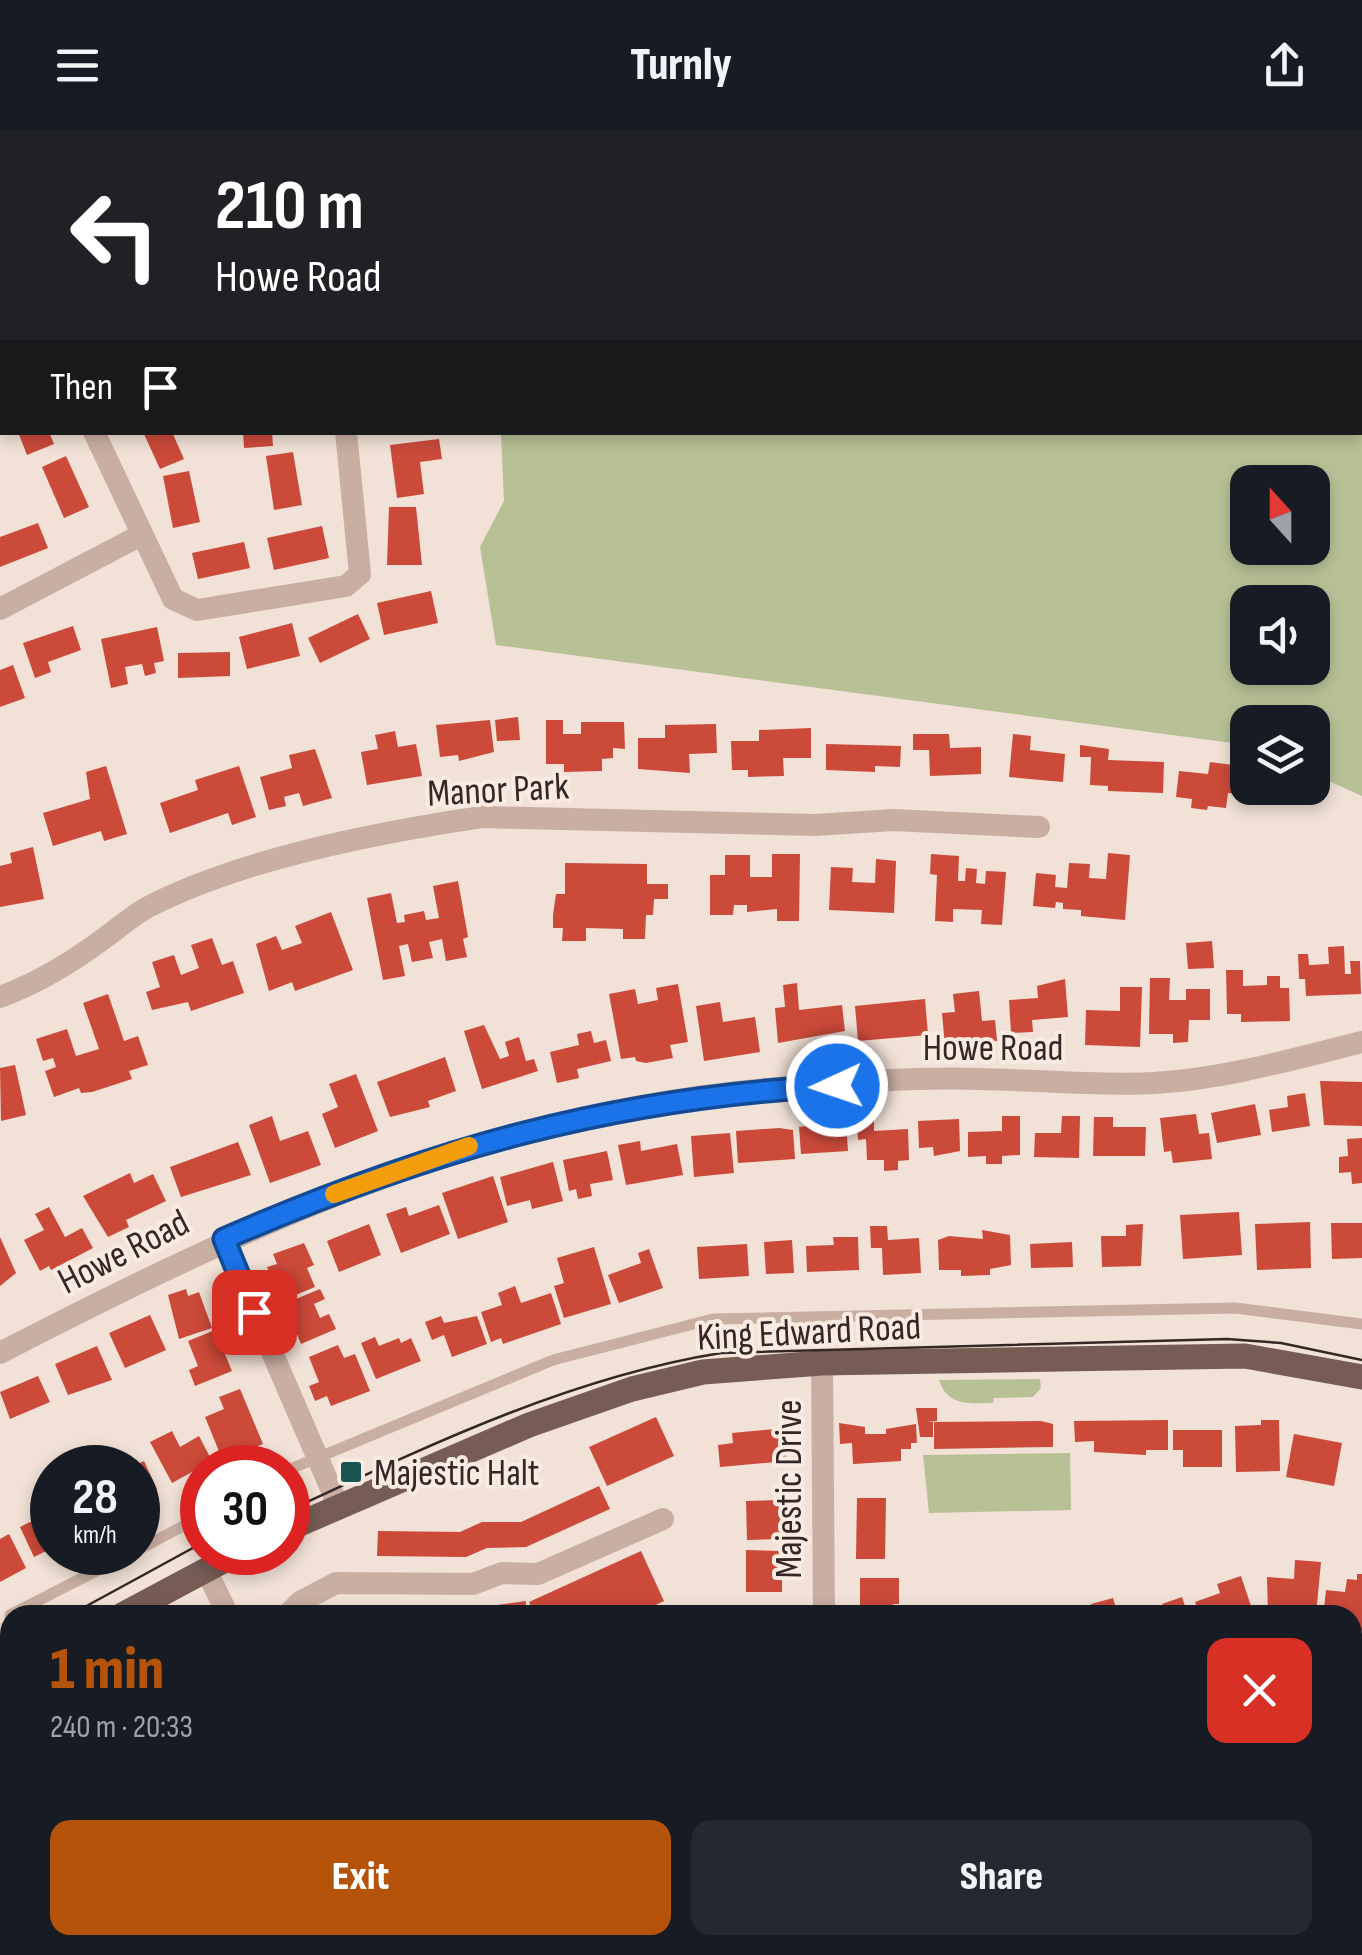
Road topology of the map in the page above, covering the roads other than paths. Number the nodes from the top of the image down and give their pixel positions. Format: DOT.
graph roads {
  1 [pos="95,435"];
  2 [pos="346,435"];
  3 [pos="141,535"];
  4 [pos="0,609"];
  5 [pos="1038,827"];
  6 [pos="0,997"];
  7 [pos="1362,1042"];
  8 [pos="224,1239"];
  9 [pos="1362,1324"];
  10 [pos="0,1353"];
  11 [pos="822,1364"];
  12 [pos="1362,1377"];
  13 [pos="316,1457"];
  14 [pos="310,1460"];
  15 [pos="338,1505"];
  16 [pos="310,1518"];
  17 [pos="663,1519"];
  18 [pos="88,1575"];
  19 [pos="197,1575"];
  20 [pos="208,1575"];
  21 [pos="29,1605"];
  22 [pos="141,1605"];
  23 [pos="223,1605"];
  24 [pos="297,1605"];
  25 [pos="824,1605"];
  1 -- 3 [label="street"];
  2 -- 3 [label="street"];
  3 -- 4 [label="street"];
  5 -- 6 [label="street, Manor Park"];
  7 -- 8 [label="street, Howe Road"];
  8 -- 10 [label="street, Howe Road"];
  8 -- 13 [label="street, Howe Road"];
  9 -- 13 [label="lane"];
  11 -- 12 [label="main road, King Edward Road"];
  11 -- 15 [label="main road, King Edward Road"];
  11 -- 25 [label="street, Majestic Drive"];
  13 -- 14 [label="lane"];
  13 -- 15 [label="street, Howe Road"];
  15 -- 16 [label="main road, King Edward Road"];
  17 -- 24 [label="street"];
  18 -- 21 [label="lane"];
  19 -- 22 [label="main road"];
  20 -- 23 [label="street"];
}
